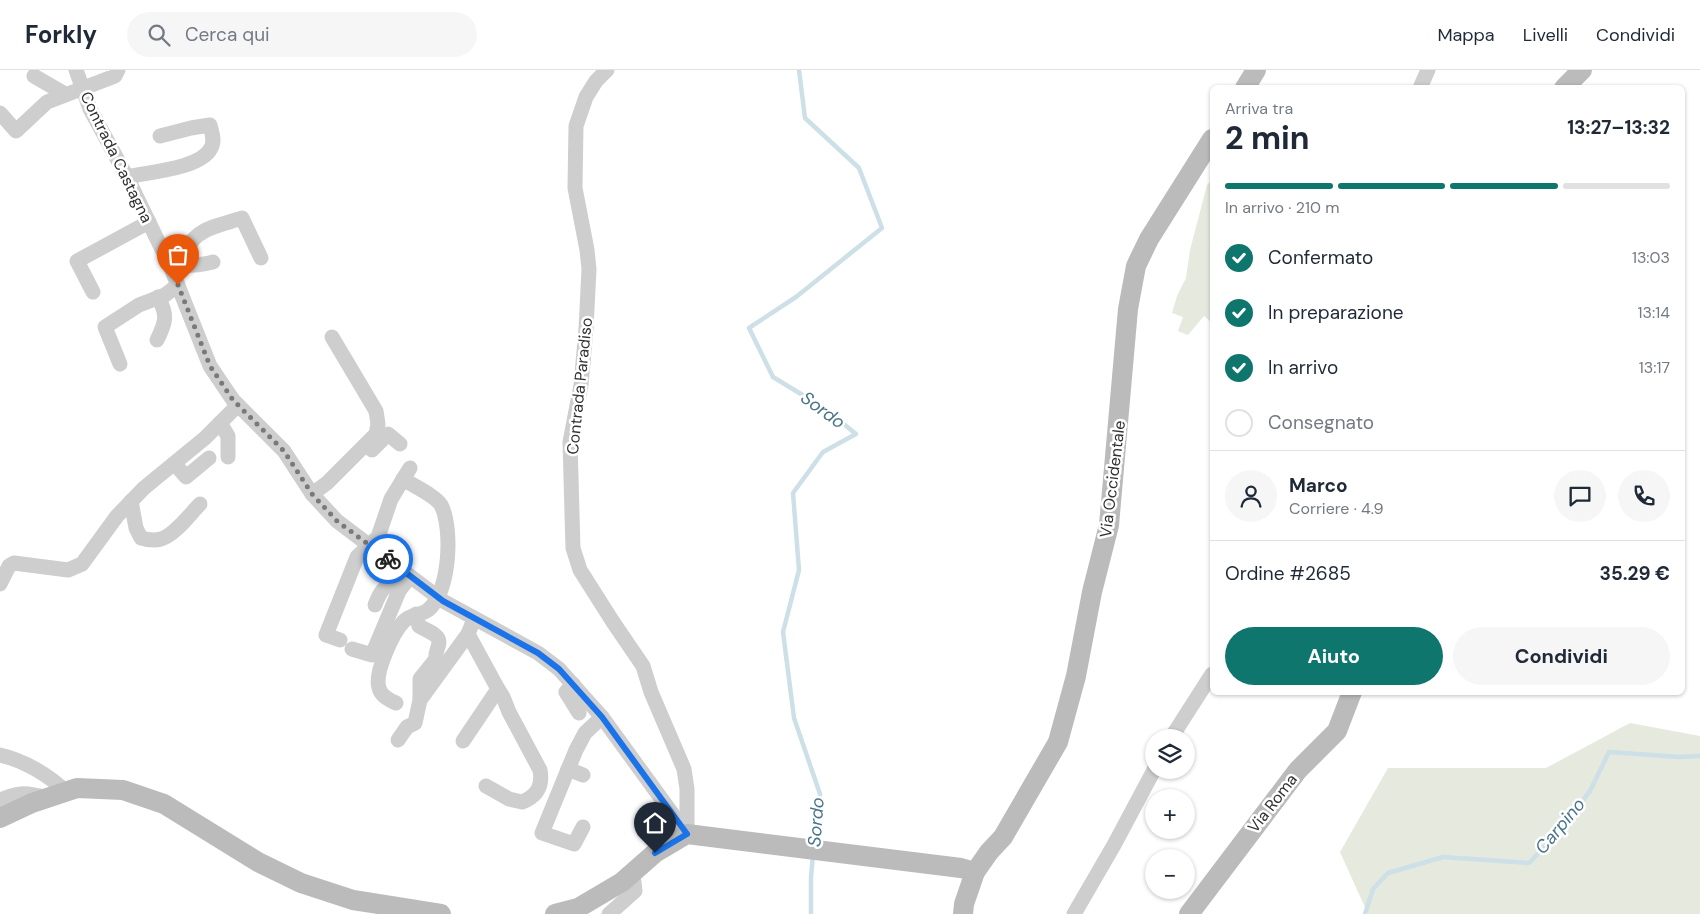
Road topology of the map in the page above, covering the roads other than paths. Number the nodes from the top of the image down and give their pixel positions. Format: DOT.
graph roads {
  1 [pos="76,70"];
  2 [pos="118,70"];
  3 [pos="607,70"];
  4 [pos="1256,70"];
  5 [pos="1428,70"];
  6 [pos="1582,70"];
  7 [pos="34,76"];
  8 [pos="1247,85"];
  9 [pos="1421,85"];
  10 [pos="1567,85"];
  11 [pos="82,88"];
  12 [pos="65,94"];
  13 [pos="0,113"];
  14 [pos="160,136"];
  15 [pos="1210,141"];
  16 [pos="127,177"];
  17 [pos="149,222"];
  18 [pos="261,258"];
  19 [pos="213,262"];
  20 [pos="173,265"];
  21 [pos="178,285"];
  22 [pos="93,292"];
  23 [pos="158,297"];
  24 [pos="332,337"];
  25 [pos="156,340"];
  26 [pos="120,364"];
  27 [pos="238,406"];
  28 [pos="220,423"];
  29 [pos="400,444"];
  30 [pos="228,457"];
  31 [pos="208,458"];
  32 [pos="175,464"];
  33 [pos="316,499"];
  34 [pos="131,502"];
  35 [pos="200,504"];
  36 [pos="370,546"];
  37 [pos="409,580"];
  38 [pos="0,584"];
  39 [pos="437,597"];
  40 [pos="375,605"];
  41 [pos="416,614"];
  42 [pos="474,618"];
  43 [pos="468,634"];
  44 [pos="548,672"];
  45 [pos="1210,677"];
  46 [pos="569,688"];
  47 [pos="498,689"];
  48 [pos="1351,695"];
  49 [pos="420,700"];
  50 [pos="396,703"];
  51 [pos="579,713"];
  52 [pos="602,717"];
  53 [pos="1178,729"];
  54 [pos="398,740"];
  55 [pos="463,741"];
  56 [pos="0,754"];
  57 [pos="568,769"];
  58 [pos="583,775"];
  59 [pos="1149,779"];
  60 [pos="486,786"];
  61 [pos="66,792"];
  62 [pos="47,798"];
  63 [pos="0,800"];
  64 [pos="0,818"];
  65 [pos="583,827"];
  66 [pos="687,834"];
  67 [pos="968,870"];
  68 [pos="630,875"];
  69 [pos="442,914"];
  70 [pos="555,914"];
  71 [pos="609,914"];
  72 [pos="962,914"];
  73 [pos="1074,914"];
  74 [pos="1188,914"];
  1 -- 11 [label="street, Contrada Castagna"];
  2 -- 11 [label="street"];
  3 -- 66 [label="street, Contrada Paradiso"];
  4 -- 8 [label="main road"];
  5 -- 9 [label="street"];
  6 -- 10 [label="main road"];
  7 -- 12 [label="street"];
  11 -- 12 [label="street"];
  11 -- 16 [label="street, Contrada Castagna"];
  12 -- 13 [label="street"];
  14 -- 16 [label="street"];
  15 -- 67 [label="main road, Via Occidentale"];
  16 -- 17 [label="street, Contrada Castagna"];
  17 -- 20 [label="street, Contrada Castagna"];
  17 -- 22 [label="street"];
  18 -- 20 [label="street"];
  19 -- 20 [label="street"];
  20 -- 21 [label="street, Contrada Castagna"];
  21 -- 23 [label="street"];
  21 -- 27 [label="street, Contrada Castagna"];
  23 -- 25 [label="street"];
  23 -- 26 [label="street"];
  24 -- 33 [label="street"];
  27 -- 28 [label="street"];
  27 -- 33 [label="street, Contrada Castagna"];
  28 -- 30 [label="street"];
  28 -- 32 [label="street"];
  29 -- 33 [label="street"];
  31 -- 32 [label="street"];
  32 -- 34 [label="street"];
  33 -- 36 [label="street, Contrada Castagna"];
  34 -- 35 [label="street"];
  34 -- 38 [label="street"];
  36 -- 37 [label="street, Contrada Castagna"];
  36 -- 37 [label="street"];
  36 -- 39 [label="street"];
  37 -- 39 [label="street, Contrada Castagna"];
  37 -- 40 [label="street"];
  39 -- 41 [label="street"];
  39 -- 42 [label="street, Contrada Castagna"];
  41 -- 49 [label="street"];
  41 -- 50 [label="street"];
  42 -- 43 [label="street"];
  42 -- 46 [label="street, Contrada Castagna"];
  43 -- 47 [label="street"];
  43 -- 49 [label="street"];
  44 -- 46 [label="street"];
  45 -- 53 [label="street"];
  46 -- 51 [label="street"];
  46 -- 52 [label="street, Contrada Castagna"];
  47 -- 55 [label="street"];
  47 -- 60 [label="street"];
  48 -- 74 [label="main road, Via Roma"];
  49 -- 54 [label="street"];
  52 -- 57 [label="street"];
  52 -- 66 [label="street, Contrada Castagna"];
  56 -- 61 [label="street"];
  57 -- 58 [label="street"];
  57 -- 65 [label="street"];
  59 -- 73 [label="street"];
  61 -- 62 [label="main road"];
  61 -- 69 [label="main road"];
  62 -- 63 [label="street"];
  62 -- 64 [label="main road"];
  66 -- 67 [label="main road"];
  66 -- 68 [label="main road"];
  67 -- 72 [label="main road, Via Occidentale"];
  68 -- 70 [label="main road"];
  68 -- 71 [label="street"];
}
